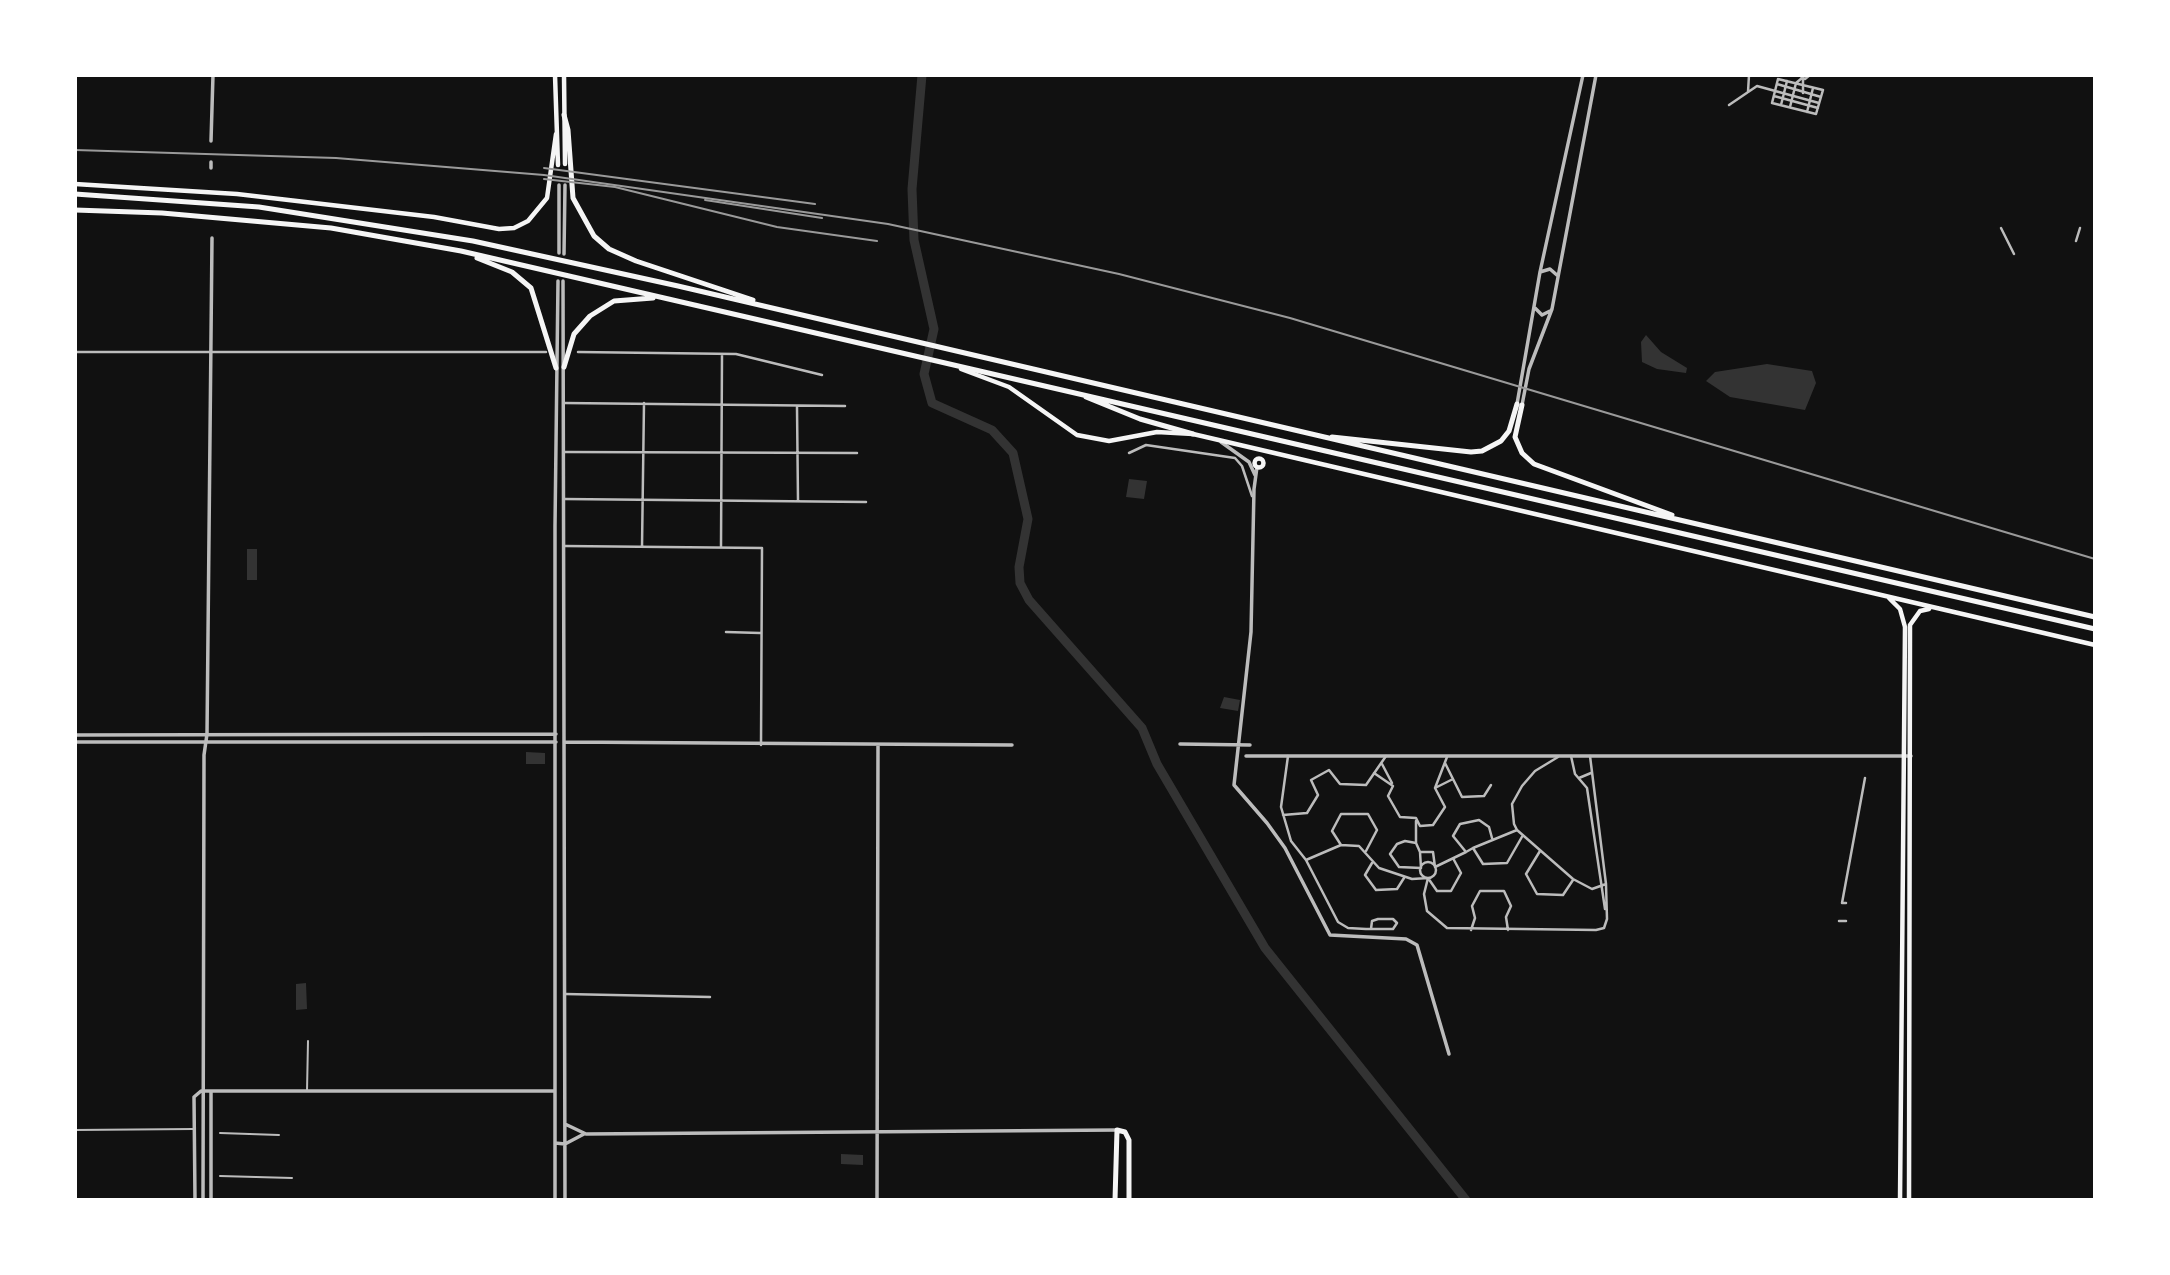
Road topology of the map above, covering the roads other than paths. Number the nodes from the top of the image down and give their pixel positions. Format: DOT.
graph roads {
  1 [pos="213,75"];
  2 [pos="555,75"];
  3 [pos="564,75"];
  4 [pos="1583,75"];
  5 [pos="1596,75"];
  6 [pos="1749,75"];
  7 [pos="1810,75"];
  8 [pos="1802,77"];
  9 [pos="1787,81"];
  10 [pos="1796,83"];
  11 [pos="1777,84"];
  12 [pos="1805,86"];
  13 [pos="1786,87"];
  14 [pos="1813,88"];
  15 [pos="1794,89"];
  16 [pos="1775,90"];
  17 [pos="1748,92"];
  18 [pos="1803,92"];
  19 [pos="1784,93"];
  20 [pos="1812,94"];
  21 [pos="1793,95"];
  22 [pos="1773,96"];
  23 [pos="1801,97"];
  24 [pos="1821,97"];
  25 [pos="1782,99"];
  26 [pos="1810,100"];
  27 [pos="1791,101"];
  28 [pos="1800,103"];
  29 [pos="1819,103"];
  30 [pos="1729,105"];
  31 [pos="1781,105"];
  32 [pos="1808,106"];
  33 [pos="1790,107"];
  34 [pos="1818,108"];
  35 [pos="1798,109"];
  36 [pos="1807,112"];
  37 [pos="564,114"];
  38 [pos="556,134"];
  39 [pos="211,141"];
  40 [pos="211,162"];
  41 [pos="211,168"];
  42 [pos="75,184"];
  43 [pos="562,185"];
  44 [pos="75,194"];
  45 [pos="75,210"];
  46 [pos="2001,228"];
  47 [pos="2080,228"];
  48 [pos="212,238"];
  49 [pos="2076,241"];
  50 [pos="461,251"];
  51 [pos="561,254"];
  52 [pos="2014,254"];
  53 [pos="1540,272"];
  54 [pos="1558,276"];
  55 [pos="561,281"];
  56 [pos="674,300"];
  57 [pos="1534,306"];
  58 [pos="771,308"];
  59 [pos="1552,309"];
  60 [pos="75,352"];
  61 [pos="210,352"];
  62 [pos="545,352"];
  63 [pos="578,352"];
  64 [pos="722,354"];
  65 [pos="943,362"];
  66 [pos="560,367"];
  67 [pos="1527,369"];
  68 [pos="822,375"];
  69 [pos="1070,391"];
  70 [pos="564,403"];
  71 [pos="644,403"];
  72 [pos="721,404"];
  73 [pos="797,405"];
  74 [pos="845,405"];
  75 [pos="1519,405"];
  76 [pos="1193,435"];
  77 [pos="1322,438"];
  78 [pos="1219,441"];
  79 [pos="1254,449"];
  80 [pos="565,452"];
  81 [pos="1268,452"];
  82 [pos="643,453"];
  83 [pos="797,453"];
  84 [pos="857,453"];
  85 [pos="1129,453"];
  86 [pos="721,454"];
  87 [pos="1260,459"];
  88 [pos="1257,467"];
  89 [pos="1255,475"];
  90 [pos="564,499"];
  91 [pos="643,500"];
  92 [pos="721,501"];
  93 [pos="798,501"];
  94 [pos="866,502"];
  95 [pos="1254,502"];
  96 [pos="1691,523"];
  97 [pos="555,526"];
  98 [pos="564,528"];
  99 [pos="565,546"];
  100 [pos="642,547"];
  101 [pos="721,548"];
  102 [pos="565,594"];
  103 [pos="557,595"];
  104 [pos="1889,597"];
  105 [pos="1934,608"];
  106 [pos="2095,617"];
  107 [pos="1907,626"];
  108 [pos="2095,629"];
  109 [pos="726,632"];
  110 [pos="760,633"];
  111 [pos="2095,645"];
  112 [pos="556,734"];
  113 [pos="75,735"];
  114 [pos="207,737"];
  115 [pos="75,742"];
  116 [pos="556,742"];
  117 [pos="565,742"];
  118 [pos="1180,744"];
  119 [pos="1237,744"];
  120 [pos="761,745"];
  121 [pos="878,745"];
  122 [pos="1012,745"];
  123 [pos="1250,745"];
  124 [pos="1246,756"];
  125 [pos="1288,756"];
  126 [pos="1386,756"];
  127 [pos="1447,756"];
  128 [pos="1590,756"];
  129 [pos="1903,756"];
  130 [pos="1911,756"];
  131 [pos="1558,757"];
  132 [pos="1571,757"];
  133 [pos="1381,762"];
  134 [pos="1445,763"];
  135 [pos="1374,773"];
  136 [pos="1592,773"];
  137 [pos="1579,778"];
  138 [pos="1865,778"];
  139 [pos="1453,779"];
  140 [pos="1491,785"];
  141 [pos="1393,786"];
  142 [pos="1435,788"];
  143 [pos="1596,806"];
  144 [pos="1590,807"];
  145 [pos="1283,815"];
  146 [pos="1416,818"];
  147 [pos="1517,830"];
  148 [pos="1523,835"];
  149 [pos="1492,838"];
  150 [pos="1416,843"];
  151 [pos="1342,845"];
  152 [pos="1473,848"];
  153 [pos="1540,851"];
  154 [pos="1365,852"];
  155 [pos="1420,852"];
  156 [pos="1466,852"];
  157 [pos="1306,860"];
  158 [pos="1454,860"];
  159 [pos="1372,863"];
  160 [pos="1421,867"];
  161 [pos="1435,867"];
  162 [pos="1405,877"];
  163 [pos="1412,878"];
  164 [pos="1428,878"];
  165 [pos="1573,879"];
  166 [pos="1606,884"];
  167 [pos="1601,887"];
  168 [pos="1846,903"];
  169 [pos="1607,919"];
  170 [pos="1839,921"];
  171 [pos="1846,921"];
  172 [pos="1902,927"];
  173 [pos="1910,927"];
  174 [pos="1371,929"];
  175 [pos="1471,930"];
  176 [pos="1508,930"];
  177 [pos="565,995"];
  178 [pos="710,997"];
  179 [pos="308,1041"];
  180 [pos="1448,1054"];
  181 [pos="201,1091"];
  182 [pos="211,1091"];
  183 [pos="555,1091"];
  184 [pos="307,1092"];
  185 [pos="564,1124"];
  186 [pos="194,1129"];
  187 [pos="75,1130"];
  188 [pos="1117,1130"];
  189 [pos="877,1132"];
  190 [pos="220,1133"];
  191 [pos="586,1133"];
  192 [pos="279,1135"];
  193 [pos="555,1143"];
  194 [pos="565,1144"];
  195 [pos="220,1176"];
  196 [pos="292,1178"];
  197 [pos="195,1200"];
  198 [pos="203,1200"];
  199 [pos="211,1200"];
  200 [pos="555,1200"];
  201 [pos="565,1200"];
  202 [pos="877,1200"];
  203 [pos="1115,1200"];
  204 [pos="1129,1200"];
  205 [pos="1900,1200"];
  206 [pos="1909,1200"];
  1 -- 39 [label="street"];
  2 -- 38 [label="main road"];
  3 -- 37 [label="main road"];
  4 -- 53 [label="street"];
  5 -- 54 [label="street"];
  6 -- 17 [label="street"];
  7 -- 8 [label="street"];
  8 -- 10 [label="street"];
  8 -- 12 [label="street"];
  9 -- 10 [label="street"];
  9 -- 11 [label="street"];
  9 -- 13 [label="street"];
  10 -- 12 [label="street"];
  10 -- 15 [label="street"];
  11 -- 13 [label="street"];
  11 -- 16 [label="street"];
  12 -- 14 [label="street"];
  12 -- 18 [label="street"];
  13 -- 15 [label="street"];
  13 -- 19 [label="street"];
  14 -- 20 [label="street"];
  14 -- 24 [label="street"];
  15 -- 18 [label="street"];
  15 -- 21 [label="street"];
  16 -- 17 [label="street"];
  16 -- 19 [label="street"];
  16 -- 22 [label="street"];
  17 -- 30 [label="street"];
  18 -- 20 [label="street"];
  18 -- 23 [label="street"];
  19 -- 21 [label="street"];
  19 -- 25 [label="street"];
  20 -- 24 [label="street"];
  20 -- 26 [label="street"];
  21 -- 23 [label="street"];
  21 -- 27 [label="street"];
  22 -- 25 [label="street"];
  22 -- 31 [label="street"];
  23 -- 26 [label="street"];
  23 -- 28 [label="street"];
  24 -- 29 [label="street"];
  25 -- 27 [label="street"];
  25 -- 31 [label="street"];
  26 -- 29 [label="street"];
  26 -- 32 [label="street"];
  27 -- 28 [label="street"];
  27 -- 33 [label="street"];
  28 -- 32 [label="street"];
  28 -- 35 [label="street"];
  29 -- 34 [label="street"];
  31 -- 33 [label="street"];
  32 -- 34 [label="street"];
  32 -- 36 [label="street"];
  33 -- 35 [label="street"];
  34 -- 36 [label="street"];
  35 -- 36 [label="street"];
  37 -- 38 [label="main road"];
  37 -- 58 [label="highway"];
  38 -- 42 [label="main road"];
  40 -- 41 [label="street"];
  43 -- 51 [label="street"];
  44 -- 58 [label="highway"];
  45 -- 50 [label="highway"];
  46 -- 52 [label="street"];
  47 -- 49 [label="street"];
  48 -- 61 [label="street"];
  50 -- 56 [label="highway"];
  50 -- 66 [label="highway"];
  53 -- 54 [label="street"];
  53 -- 57 [label="street"];
  54 -- 59 [label="street"];
  55 -- 66 [label="street"];
  56 -- 65 [label="highway"];
  56 -- 66 [label="highway"];
  57 -- 59 [label="street"];
  57 -- 67 [label="street"];
  58 -- 77 [label="highway"];
  59 -- 67 [label="street"];
  60 -- 61 [label="street"];
  61 -- 62 [label="street"];
  61 -- 114 [label="street"];
  63 -- 64 [label="street"];
  64 -- 68 [label="street"];
  64 -- 72 [label="street"];
  65 -- 69 [label="highway"];
  65 -- 76 [label="main road"];
  66 -- 70 [label="street"];
  66 -- 97 [label="street"];
  67 -- 75 [label="street"];
  69 -- 76 [label="highway"];
  69 -- 108 [label="highway"];
  70 -- 71 [label="street"];
  70 -- 80 [label="street"];
  71 -- 72 [label="street"];
  71 -- 82 [label="street"];
  72 -- 73 [label="street"];
  72 -- 86 [label="street"];
  73 -- 74 [label="street"];
  73 -- 83 [label="street"];
  75 -- 77 [label="highway"];
  75 -- 96 [label="highway"];
  76 -- 78 [label="main road"];
  77 -- 96 [label="highway"];
  78 -- 79 [label="main road"];
  78 -- 89 [label="street"];
  79 -- 81 [label="main road"];
  79 -- 87 [label="main road"];
  80 -- 82 [label="street"];
  80 -- 90 [label="street"];
  81 -- 87 [label="main road"];
  81 -- 104 [label="main road"];
  82 -- 86 [label="street"];
  82 -- 91 [label="street"];
  83 -- 84 [label="street"];
  83 -- 86 [label="street"];
  83 -- 93 [label="street"];
  85 -- 95 [label="street"];
  86 -- 92 [label="street"];
  87 -- 88 [label="main road"];
  88 -- 89 [label="street"];
  89 -- 95 [label="street"];
  90 -- 91 [label="street"];
  90 -- 98 [label="street"];
  91 -- 92 [label="street"];
  91 -- 100 [label="street"];
  92 -- 93 [label="street"];
  92 -- 101 [label="street"];
  93 -- 94 [label="street"];
  95 -- 119 [label="street"];
  96 -- 106 [label="highway"];
  97 -- 98 [label="street"];
  97 -- 103 [label="street"];
  98 -- 99 [label="street"];
  99 -- 100 [label="street"];
  99 -- 102 [label="street"];
  100 -- 101 [label="street"];
  101 -- 110 [label="street"];
  102 -- 103 [label="street"];
  102 -- 117 [label="street"];
  103 -- 112 [label="street"];
  104 -- 105 [label="main road"];
  104 -- 107 [label="main road"];
  105 -- 107 [label="main road"];
  105 -- 111 [label="main road"];
  107 -- 129 [label="main road"];
  107 -- 130 [label="main road"];
  109 -- 110 [label="street"];
  110 -- 120 [label="street"];
  112 -- 114 [label="street"];
  112 -- 116 [label="street"];
  113 -- 114 [label="street"];
  114 -- 115 [label="street"];
  114 -- 116 [label="street"];
  114 -- 181 [label="street"];
  116 -- 183 [label="street"];
  117 -- 120 [label="street"];
  117 -- 177 [label="street"];
  118 -- 119 [label="street"];
  119 -- 123 [label="street"];
  119 -- 180 [label="street"];
  120 -- 121 [label="street"];
  121 -- 122 [label="street"];
  121 -- 189 [label="street"];
  124 -- 125 [label="street"];
  125 -- 126 [label="street"];
  125 -- 145 [label="street"];
  126 -- 127 [label="street"];
  126 -- 133 [label="street"];
  127 -- 131 [label="street"];
  127 -- 134 [label="street"];
  128 -- 129 [label="street"];
  128 -- 132 [label="street"];
  128 -- 136 [label="street"];
  129 -- 130 [label="street"];
  129 -- 172 [label="main road"];
  130 -- 173 [label="main road"];
  131 -- 132 [label="street"];
  131 -- 147 [label="street"];
  132 -- 137 [label="street"];
  133 -- 135 [label="street"];
  133 -- 141 [label="street"];
  134 -- 139 [label="street"];
  134 -- 142 [label="street"];
  135 -- 141 [label="street"];
  135 -- 145 [label="street"];
  136 -- 137 [label="street"];
  136 -- 143 [label="street"];
  137 -- 144 [label="street"];
  138 -- 168 [label="street"];
  139 -- 140 [label="street"];
  139 -- 142 [label="street"];
  141 -- 146 [label="street"];
  142 -- 146 [label="street"];
  143 -- 144 [label="street"];
  143 -- 166 [label="street"];
  144 -- 167 [label="street"];
  145 -- 157 [label="street"];
  146 -- 150 [label="street"];
  147 -- 148 [label="street"];
  147 -- 149 [label="street"];
  148 -- 152 [label="street"];
  148 -- 153 [label="street"];
  149 -- 152 [label="street"];
  149 -- 156 [label="street"];
  150 -- 155 [label="street"];
  150 -- 160 [label="street"];
  151 -- 154 [label="street"];
  151 -- 154 [label="street"];
  151 -- 157 [label="street"];
  152 -- 156 [label="street"];
  153 -- 165 [label="street"];
  153 -- 165 [label="street"];
  154 -- 159 [label="street"];
  155 -- 160 [label="street"];
  155 -- 161 [label="street"];
  156 -- 158 [label="street"];
  157 -- 174 [label="street"];
  158 -- 161 [label="street"];
  158 -- 164 [label="street"];
  159 -- 162 [label="street"];
  159 -- 162 [label="street"];
  160 -- 161 [label="street"];
  160 -- 163 [label="street"];
  160 -- 164 [label="street"];
  161 -- 164 [label="street"];
  162 -- 163 [label="street"];
  163 -- 164 [label="street"];
  164 -- 175 [label="street"];
  165 -- 167 [label="street"];
  166 -- 167 [label="street"];
  166 -- 169 [label="street"];
  167 -- 169 [label="street"];
  169 -- 176 [label="street"];
  170 -- 171 [label="street"];
  172 -- 173 [label="main road"];
  172 -- 205 [label="main road"];
  173 -- 206 [label="main road"];
  174 -- 174 [label="street"];
  175 -- 176 [label="street"];
  175 -- 176 [label="street"];
  177 -- 178 [label="street"];
  177 -- 185 [label="street"];
  179 -- 184 [label="lane"];
  181 -- 182 [label="street"];
  181 -- 186 [label="street"];
  181 -- 198 [label="street"];
  182 -- 184 [label="street"];
  182 -- 199 [label="street"];
  183 -- 184 [label="street"];
  183 -- 193 [label="street"];
  185 -- 191 [label="street"];
  185 -- 194 [label="street"];
  186 -- 187 [label="lane"];
  186 -- 197 [label="street"];
  188 -- 189 [label="street"];
  188 -- 203 [label="highway"];
  188 -- 204 [label="highway"];
  189 -- 191 [label="street"];
  189 -- 202 [label="street"];
  190 -- 192 [label="lane"];
  191 -- 194 [label="street"];
  193 -- 194 [label="street"];
  193 -- 200 [label="street"];
  194 -- 201 [label="street"];
  195 -- 196 [label="lane"];
}
